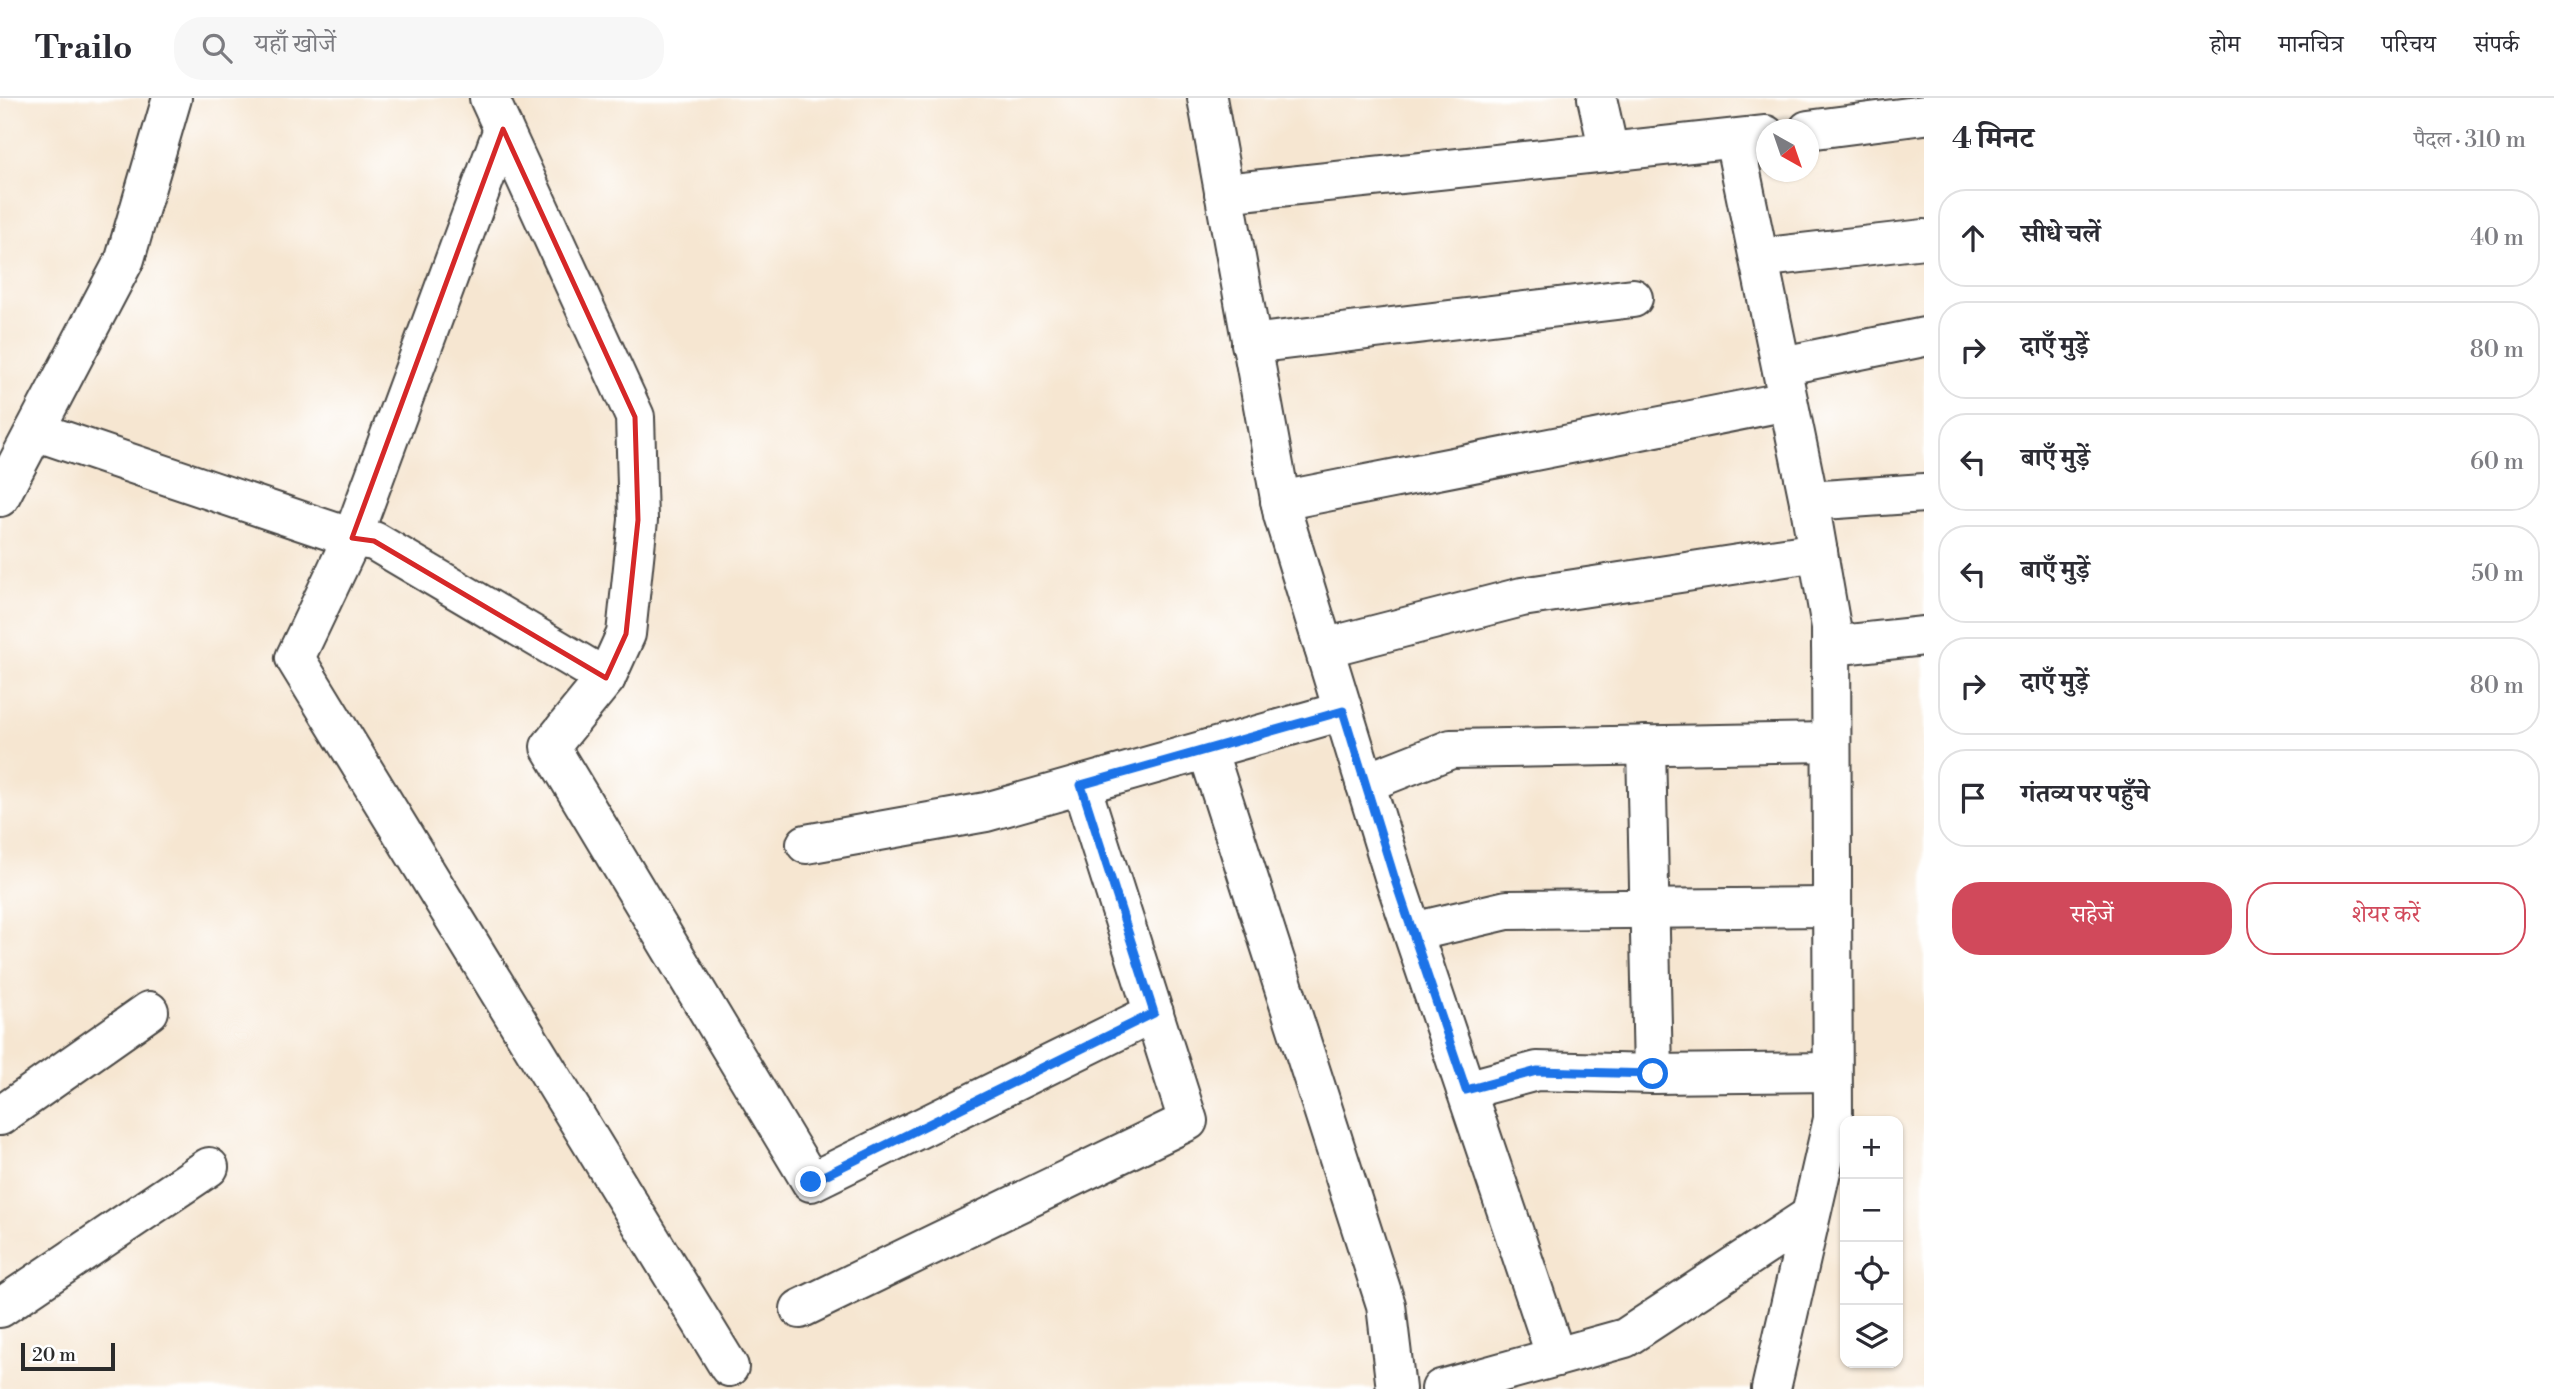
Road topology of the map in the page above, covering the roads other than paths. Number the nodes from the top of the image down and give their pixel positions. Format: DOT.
graph roads {
  1 [pos="172,98"];
  2 [pos="1208,98"];
  3 [pos="1597,98"];
  4 [pos="496,114"];
  5 [pos="1924,115"];
  6 [pos="1819,129"];
  7 [pos="1750,137"];
  8 [pos="1609,152"];
  9 [pos="1224,193"];
  10 [pos="1924,239"];
  11 [pos="1759,258"];
  12 [pos="1633,298"];
  13 [pos="1924,337"];
  14 [pos="1251,344"];
  15 [pos="1785,383"];
  16 [pos="35,431"];
  17 [pos="1924,493"];
  18 [pos="0,497"];
  19 [pos="1280,501"];
  20 [pos="1809,501"];
  21 [pos="352,538"];
  22 [pos="1818,552"];
  23 [pos="1924,636"];
  24 [pos="1831,646"];
  25 [pos="1324,648"];
  26 [pos="606,678"];
  27 [pos="1343,711"];
  28 [pos="1830,742"];
  29 [pos="1646,745"];
  30 [pos="1208,750"];
  31 [pos="1365,783"];
  32 [pos="1081,785"];
  33 [pos="806,844"];
  34 [pos="1832,907"];
  35 [pos="1648,909"];
  36 [pos="1413,932"];
  37 [pos="149,1011"];
  38 [pos="1154,1013"];
  39 [pos="1832,1072"];
  40 [pos="1653,1074"];
  41 [pos="1466,1090"];
  42 [pos="0,1116"];
  43 [pos="209,1167"];
  44 [pos="1810,1216"];
  45 [pos="0,1308"];
  46 [pos="800,1309"];
  47 [pos="1556,1357"];
  48 [pos="729,1367"];
  49 [pos="1396,1389"];
  50 [pos="1441,1389"];
  51 [pos="1771,1389"];
  1 -- 16 [label="street"];
  2 -- 9 [label="street"];
  3 -- 8 [label="street"];
  4 -- 21 [label="street"];
  4 -- 26 [label="street"];
  5 -- 6 [label="street"];
  7 -- 8 [label="street"];
  7 -- 11 [label="street"];
  8 -- 9 [label="street"];
  9 -- 14 [label="street"];
  10 -- 11 [label="street"];
  11 -- 15 [label="street"];
  12 -- 14 [label="street"];
  13 -- 15 [label="street"];
  14 -- 19 [label="street"];
  15 -- 19 [label="street"];
  15 -- 20 [label="street"];
  16 -- 18 [label="street"];
  16 -- 21 [label="street"];
  17 -- 20 [label="street"];
  19 -- 25 [label="street"];
  20 -- 22 [label="street"];
  21 -- 26 [label="street"];
  21 -- 48 [label="street"];
  22 -- 24 [label="street"];
  22 -- 25 [label="street"];
  23 -- 24 [label="street"];
  24 -- 28 [label="street"];
  25 -- 27 [label="street"];
  26 -- 38 [label="street"];
  27 -- 30 [label="street"];
  27 -- 31 [label="street"];
  28 -- 29 [label="street"];
  28 -- 34 [label="street"];
  29 -- 31 [label="street"];
  29 -- 35 [label="street"];
  30 -- 32 [label="street"];
  30 -- 49 [label="street"];
  31 -- 36 [label="street"];
  32 -- 33 [label="street"];
  32 -- 38 [label="street"];
  34 -- 35 [label="street"];
  34 -- 39 [label="street"];
  35 -- 36 [label="street"];
  35 -- 40 [label="street"];
  36 -- 41 [label="street"];
  37 -- 42 [label="street"];
  38 -- 46 [label="street"];
  39 -- 40 [label="street"];
  39 -- 44 [label="street"];
  40 -- 41 [label="street"];
  41 -- 47 [label="street"];
  43 -- 45 [label="street"];
  44 -- 47 [label="street"];
  44 -- 51 [label="street"];
  47 -- 50 [label="street"];
}
